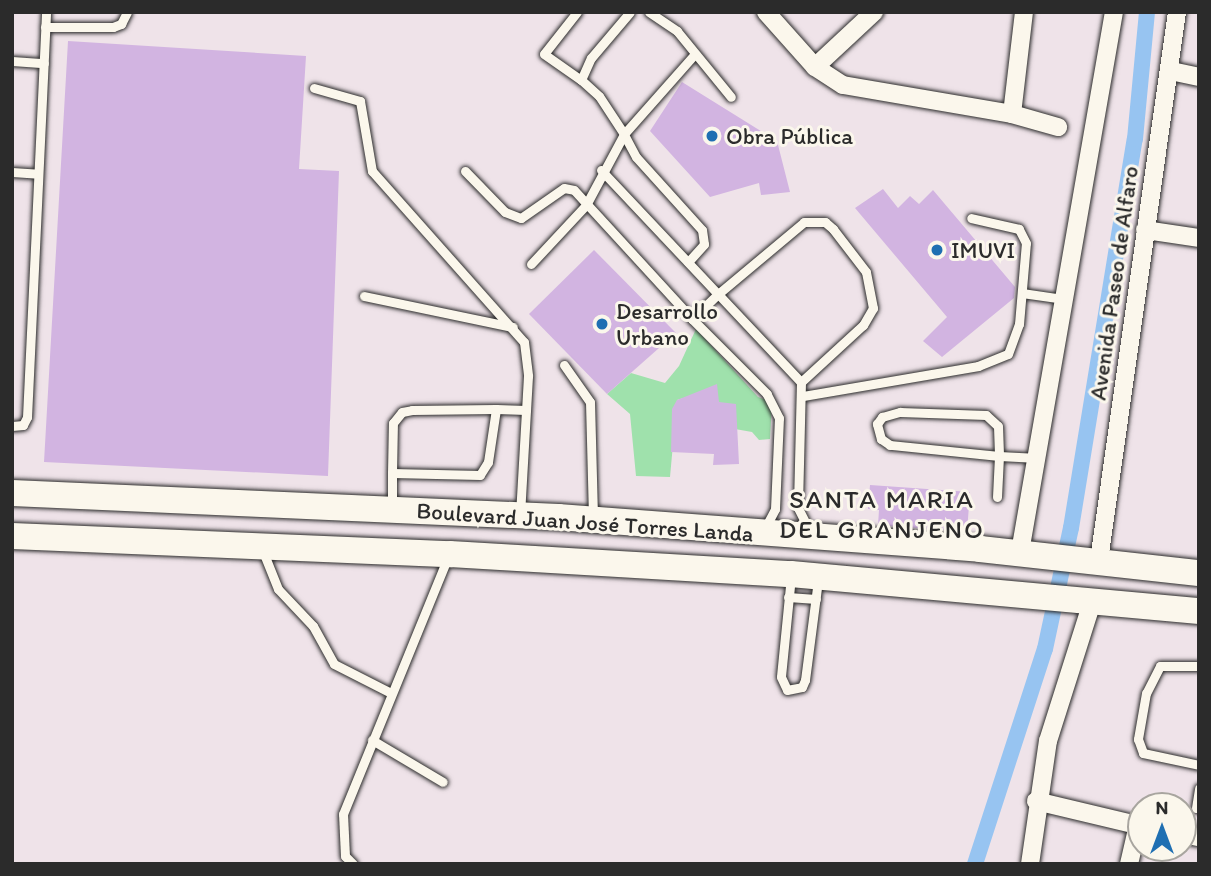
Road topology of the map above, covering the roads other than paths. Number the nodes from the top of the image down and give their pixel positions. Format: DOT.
graph roads {
  1 [pos="46,12"];
  2 [pos="127,12"];
  3 [pos="578,12"];
  4 [pos="630,12"];
  5 [pos="649,12"];
  6 [pos="766,12"];
  7 [pos="874,12"];
  8 [pos="1024,12"];
  9 [pos="1114,12"];
  10 [pos="1177,12"];
  11 [pos="45,27"];
  12 [pos="693,56"];
  13 [pos="12,61"];
  14 [pos="44,63"];
  15 [pos="815,67"];
  16 [pos="1171,71"];
  17 [pos="1199,77"];
  18 [pos="580,80"];
  19 [pos="313,88"];
  20 [pos="731,97"];
  21 [pos="1012,114"];
  22 [pos="1058,127"];
  23 [pos="624,134"];
  24 [pos="601,170"];
  25 [pos="465,171"];
  26 [pos="12,172"];
  27 [pos="38,174"];
  28 [pos="586,205"];
  29 [pos="971,218"];
  30 [pos="1145,230"];
  31 [pos="1199,238"];
  32 [pos="688,262"];
  33 [pos="531,264"];
  34 [pos="1022,293"];
  35 [pos="718,295"];
  36 [pos="364,296"];
  37 [pos="1063,299"];
  38 [pos="692,319"];
  39 [pos="515,327"];
  40 [pos="564,365"];
  41 [pos="801,382"];
  42 [pos="803,396"];
  43 [pos="496,409"];
  44 [pos="526,410"];
  45 [pos="12,426"];
  46 [pos="999,456"];
  47 [pos="1038,458"];
  48 [pos="392,474"];
  49 [pos="12,493"];
  50 [pos="997,497"];
  51 [pos="392,509"];
  52 [pos="520,515"];
  53 [pos="593,520"];
  54 [pos="761,535"];
  55 [pos="12,536"];
  56 [pos="814,537"];
  57 [pos="260,544"];
  58 [pos="1026,553"];
  59 [pos="450,554"];
  60 [pos="1088,559"];
  61 [pos="1199,573"];
  62 [pos="790,586"];
  63 [pos="818,587"];
  64 [pos="1083,598"];
  65 [pos="1199,611"];
  66 [pos="1199,666"];
  67 [pos="391,693"];
  68 [pos="372,740"];
  69 [pos="1199,765"];
  70 [pos="443,782"];
  71 [pos="1036,801"];
  72 [pos="1127,822"];
  73 [pos="1029,862"];
  74 [pos="353,864"];
  1 -- 11 [label="lane"];
  2 -- 11 [label="lane"];
  3 -- 18 [label="lane"];
  4 -- 18 [label="lane"];
  5 -- 12 [label="lane"];
  6 -- 15 [label="street"];
  7 -- 15 [label="street"];
  8 -- 21 [label="street"];
  9 -- 37 [label="street"];
  10 -- 16 [label="street, Avenida Paseo de Alfaro"];
  11 -- 14 [label="lane"];
  12 -- 20 [label="lane"];
  12 -- 23 [label="lane"];
  13 -- 14 [label="lane"];
  14 -- 27 [label="lane"];
  15 -- 21 [label="street"];
  16 -- 17 [label="street"];
  16 -- 30 [label="street, Avenida Paseo de Alfaro"];
  18 -- 23 [label="lane"];
  19 -- 39 [label="lane"];
  21 -- 22 [label="street"];
  23 -- 24 [label="lane"];
  23 -- 32 [label="lane"];
  24 -- 28 [label="lane"];
  24 -- 32 [label="lane"];
  25 -- 28 [label="lane"];
  26 -- 27 [label="lane"];
  27 -- 45 [label="lane"];
  28 -- 33 [label="lane"];
  28 -- 38 [label="lane"];
  29 -- 34 [label="lane"];
  30 -- 31 [label="street"];
  30 -- 60 [label="street, Avenida Paseo de Alfaro"];
  32 -- 35 [label="lane"];
  34 -- 37 [label="lane"];
  34 -- 42 [label="lane"];
  35 -- 38 [label="lane"];
  35 -- 41 [label="lane"];
  35 -- 41 [label="lane"];
  36 -- 39 [label="lane"];
  37 -- 47 [label="street"];
  38 -- 54 [label="lane"];
  39 -- 44 [label="lane"];
  40 -- 53 [label="lane"];
  41 -- 42 [label="lane"];
  42 -- 56 [label="lane"];
  43 -- 44 [label="lane"];
  43 -- 48 [label="lane"];
  43 -- 48 [label="lane"];
  44 -- 52 [label="lane"];
  46 -- 46 [label="lane"];
  46 -- 47 [label="lane"];
  46 -- 50 [label="lane"];
  47 -- 58 [label="street"];
  48 -- 51 [label="lane"];
  49 -- 51 [label="main road, Boulevard Juan José Torres Landa"];
  51 -- 52 [label="main road, Boulevard Juan José Torres Landa"];
  52 -- 53 [label="main road, Boulevard Juan José Torres Landa"];
  53 -- 54 [label="main road, Boulevard Juan José Torres Landa"];
  54 -- 56 [label="main road, Boulevard Juan José Torres Landa"];
  55 -- 57 [label="main road, Boulevard Juan José Torres Landa"];
  56 -- 58 [label="main road, Boulevard Juan José Torres Landa"];
  57 -- 59 [label="main road, Boulevard Juan José Torres Landa"];
  57 -- 67 [label="lane"];
  58 -- 60 [label="main road, Boulevard Juan José Torres Landa"];
  59 -- 62 [label="main road, Boulevard Juan José Torres Landa"];
  59 -- 67 [label="lane"];
  60 -- 61 [label="main road, Boulevard Juan José Torres Landa"];
  62 -- 63 [label="main road, Boulevard Juan José Torres Landa"];
  62 -- 63 [label="lane"];
  63 -- 64 [label="main road, Boulevard Juan José Torres Landa"];
  64 -- 65 [label="main road, Boulevard Juan José Torres Landa"];
  64 -- 71 [label="street"];
  66 -- 69 [label="lane"];
  67 -- 68 [label="lane"];
  68 -- 70 [label="lane"];
  68 -- 74 [label="lane"];
  71 -- 72 [label="street"];
  71 -- 73 [label="street"];
}
